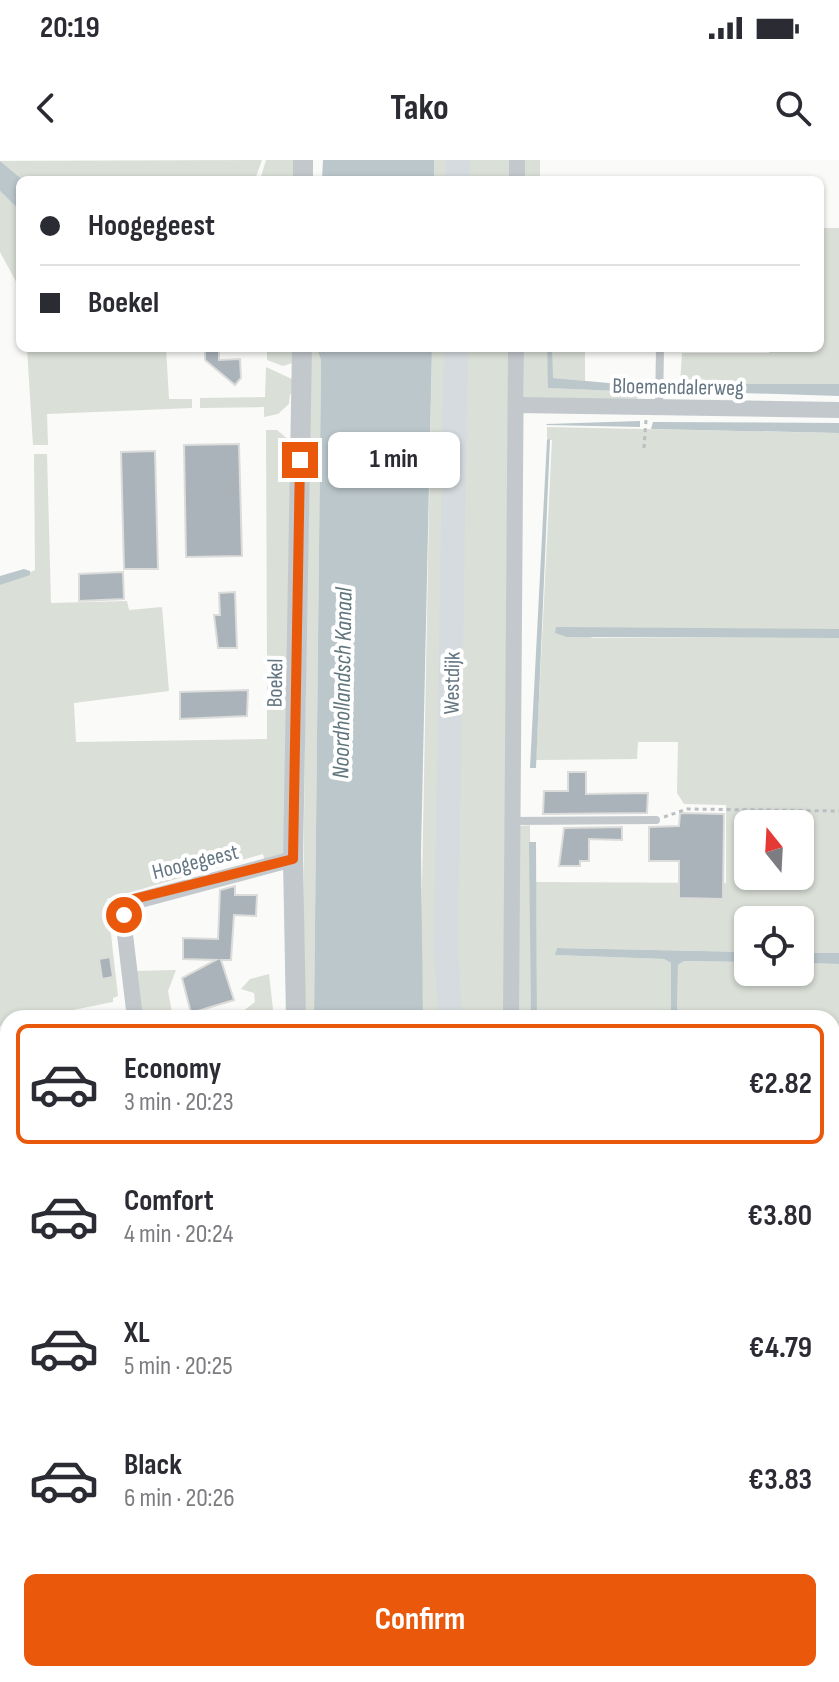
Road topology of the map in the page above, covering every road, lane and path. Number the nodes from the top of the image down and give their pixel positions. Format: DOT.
graph roads {
  1 [pos="302,352"];
  2 [pos="456,352"];
  3 [pos="516,352"];
  4 [pos="660,352"];
  5 [pos="516,405"];
  6 [pos="653,407"];
  7 [pos="839,410"];
  8 [pos="644,448"];
  9 [pos="839,811"];
  10 [pos="656,820"];
  11 [pos="512,821"];
  12 [pos="293,859"];
  13 [pos="134,1010"];
  14 [pos="296,1010"];
  15 [pos="450,1010"];
  16 [pos="511,1010"];
  1 -- 12 [label="street, Boekel"];
  2 -- 15 [label="main road, Westdijk"];
  3 -- 5 [label="street"];
  4 -- 6 [label="lane"];
  5 -- 6 [label="street, Bloemendalerweg"];
  5 -- 11 [label="street"];
  6 -- 7 [label="street, Bloemendalerweg"];
  6 -- 8 [label="path"];
  9 -- 10 [label="path"];
  10 -- 11 [label="lane"];
  11 -- 16 [label="street"];
  12 -- 13 [label="street, Hoogegeest"];
  12 -- 14 [label="street, Boekel"];
}
